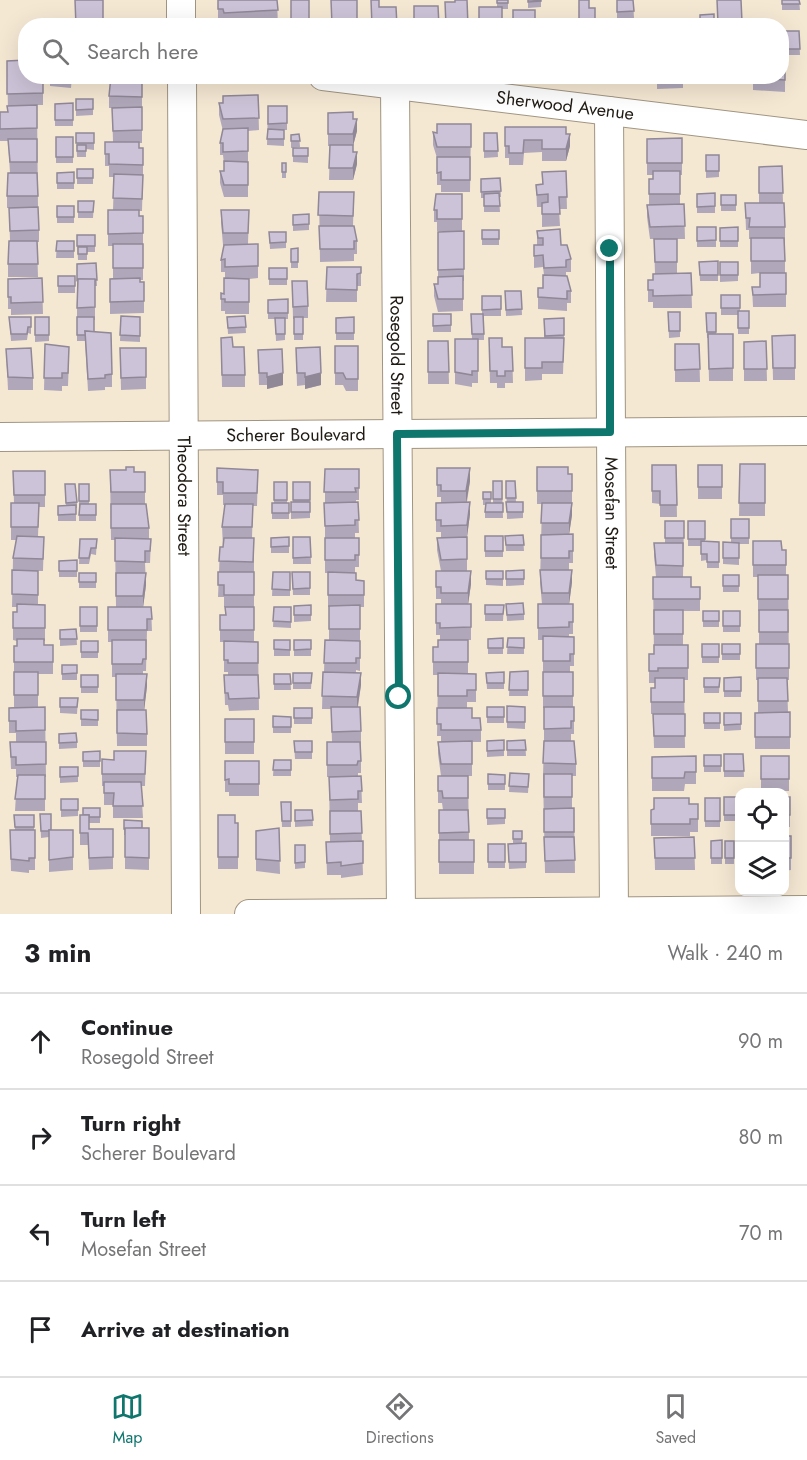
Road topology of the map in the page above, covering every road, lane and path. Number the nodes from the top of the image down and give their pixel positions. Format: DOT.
graph roads {
  1 [pos="181,0"];
  2 [pos="181,18"];
  3 [pos="182,84"];
  4 [pos="387,84"];
  5 [pos="395,85"];
  6 [pos="609,111"];
  7 [pos="807,135"];
  8 [pos="807,431"];
  9 [pos="610,432"];
  10 [pos="397,434"];
  11 [pos="184,435"];
  12 [pos="0,437"];
  13 [pos="807,910"];
  14 [pos="400,913"];
  15 [pos="614,913"];
  16 [pos="186,914"];
  17 [pos="249,914"];
  1 -- 2 [label="street"];
  3 -- 11 [label="street, Theodora Street"];
  4 -- 5 [label="street, Sherwood Avenue"];
  5 -- 6 [label="street, Sherwood Avenue"];
  5 -- 10 [label="street, Rosegold Street"];
  6 -- 7 [label="street, Sherwood Avenue"];
  6 -- 9 [label="street, Mosefan Street"];
  8 -- 9 [label="street, Scherer Boulevard"];
  9 -- 10 [label="street, Scherer Boulevard"];
  9 -- 15 [label="street, Mosefan Street"];
  10 -- 11 [label="street, Scherer Boulevard"];
  10 -- 14 [label="street, Rosegold Street"];
  11 -- 12 [label="street, Scherer Boulevard"];
  11 -- 16 [label="street, Theodora Street"];
  13 -- 15 [label="street"];
  14 -- 15 [label="street"];
  14 -- 17 [label="street"];
}
